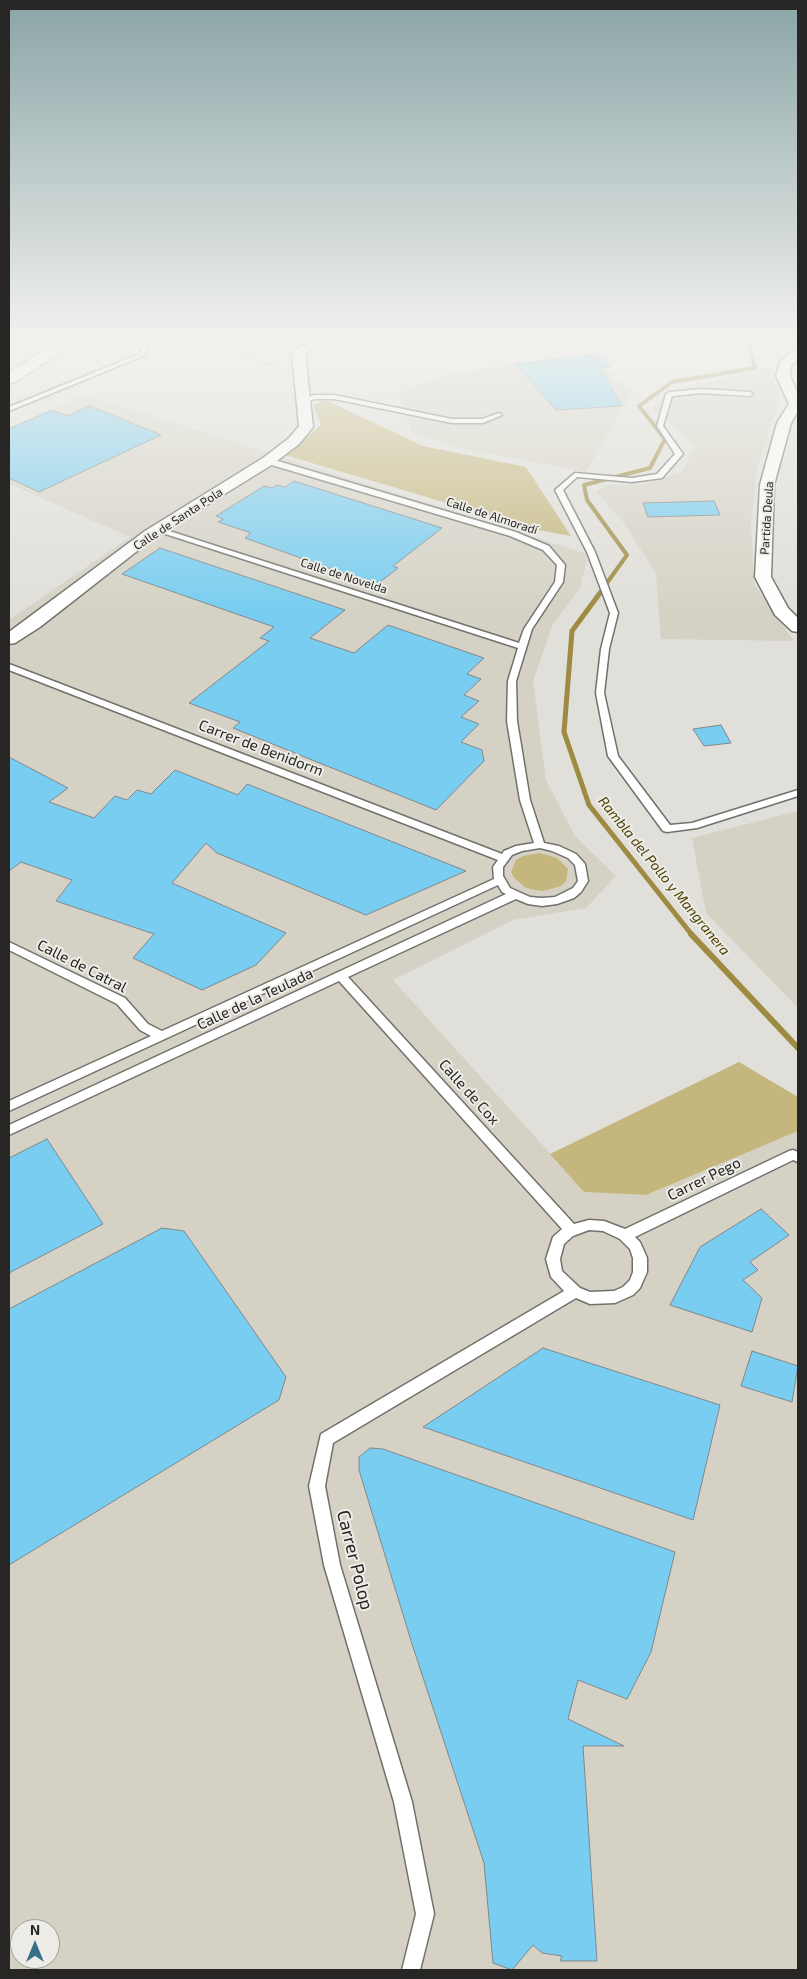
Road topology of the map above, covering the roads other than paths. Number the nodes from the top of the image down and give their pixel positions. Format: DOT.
graph roads {
  1 [pos="306,426"];
  2 [pos="660,426"];
  3 [pos="783,426"];
  4 [pos="268,461"];
  5 [pos="157,530"];
  6 [pos="798,627"];
  7 [pos="9,639"];
  8 [pos="523,647"];
  9 [pos="9,666"];
  10 [pos="798,793"];
  11 [pos="540,845"];
  12 [pos="503,858"];
  13 [pos="500,880"];
  14 [pos="514,895"];
  15 [pos="9,946"];
  16 [pos="340,976"];
  17 [pos="162,1036"];
  18 [pos="9,1106"];
  19 [pos="9,1130"];
  20 [pos="798,1157"];
  21 [pos="572,1230"];
  22 [pos="625,1235"];
  23 [pos="575,1292"];
  24 [pos="411,1970"];
  1 -- 4 [label="street, Calle de Santa Pola"];
  2 -- 10 [label="lane"];
  3 -- 6 [label="street, Partida Deula"];
  4 -- 5 [label="street, Calle de Santa Pola"];
  4 -- 8 [label="lane, Calle de Almoradí"];
  5 -- 7 [label="street, Calle de Santa Pola"];
  5 -- 8 [label="lane, Calle de Novelda"];
  8 -- 11 [label="lane, Calle de Almoradí"];
  9 -- 12 [label="lane, Carrer de Benidorm"];
  11 -- 12 [label="lane"];
  11 -- 14 [label="lane"];
  12 -- 13 [label="lane"];
  13 -- 14 [label="lane"];
  13 -- 17 [label="lane, Calle de la Teulada"];
  14 -- 16 [label="lane, Calle de la Teulada"];
  15 -- 17 [label="lane, Calle de Catral"];
  16 -- 19 [label="lane, Calle de la Teulada"];
  16 -- 21 [label="lane, Calle de Cox"];
  17 -- 18 [label="lane, Calle de la Teulada"];
  20 -- 22 [label="lane, Carrer Pego"];
  21 -- 22 [label="lane"];
  21 -- 23 [label="lane"];
  22 -- 23 [label="lane"];
  23 -- 24 [label="lane, Carrer Polop"];
}
